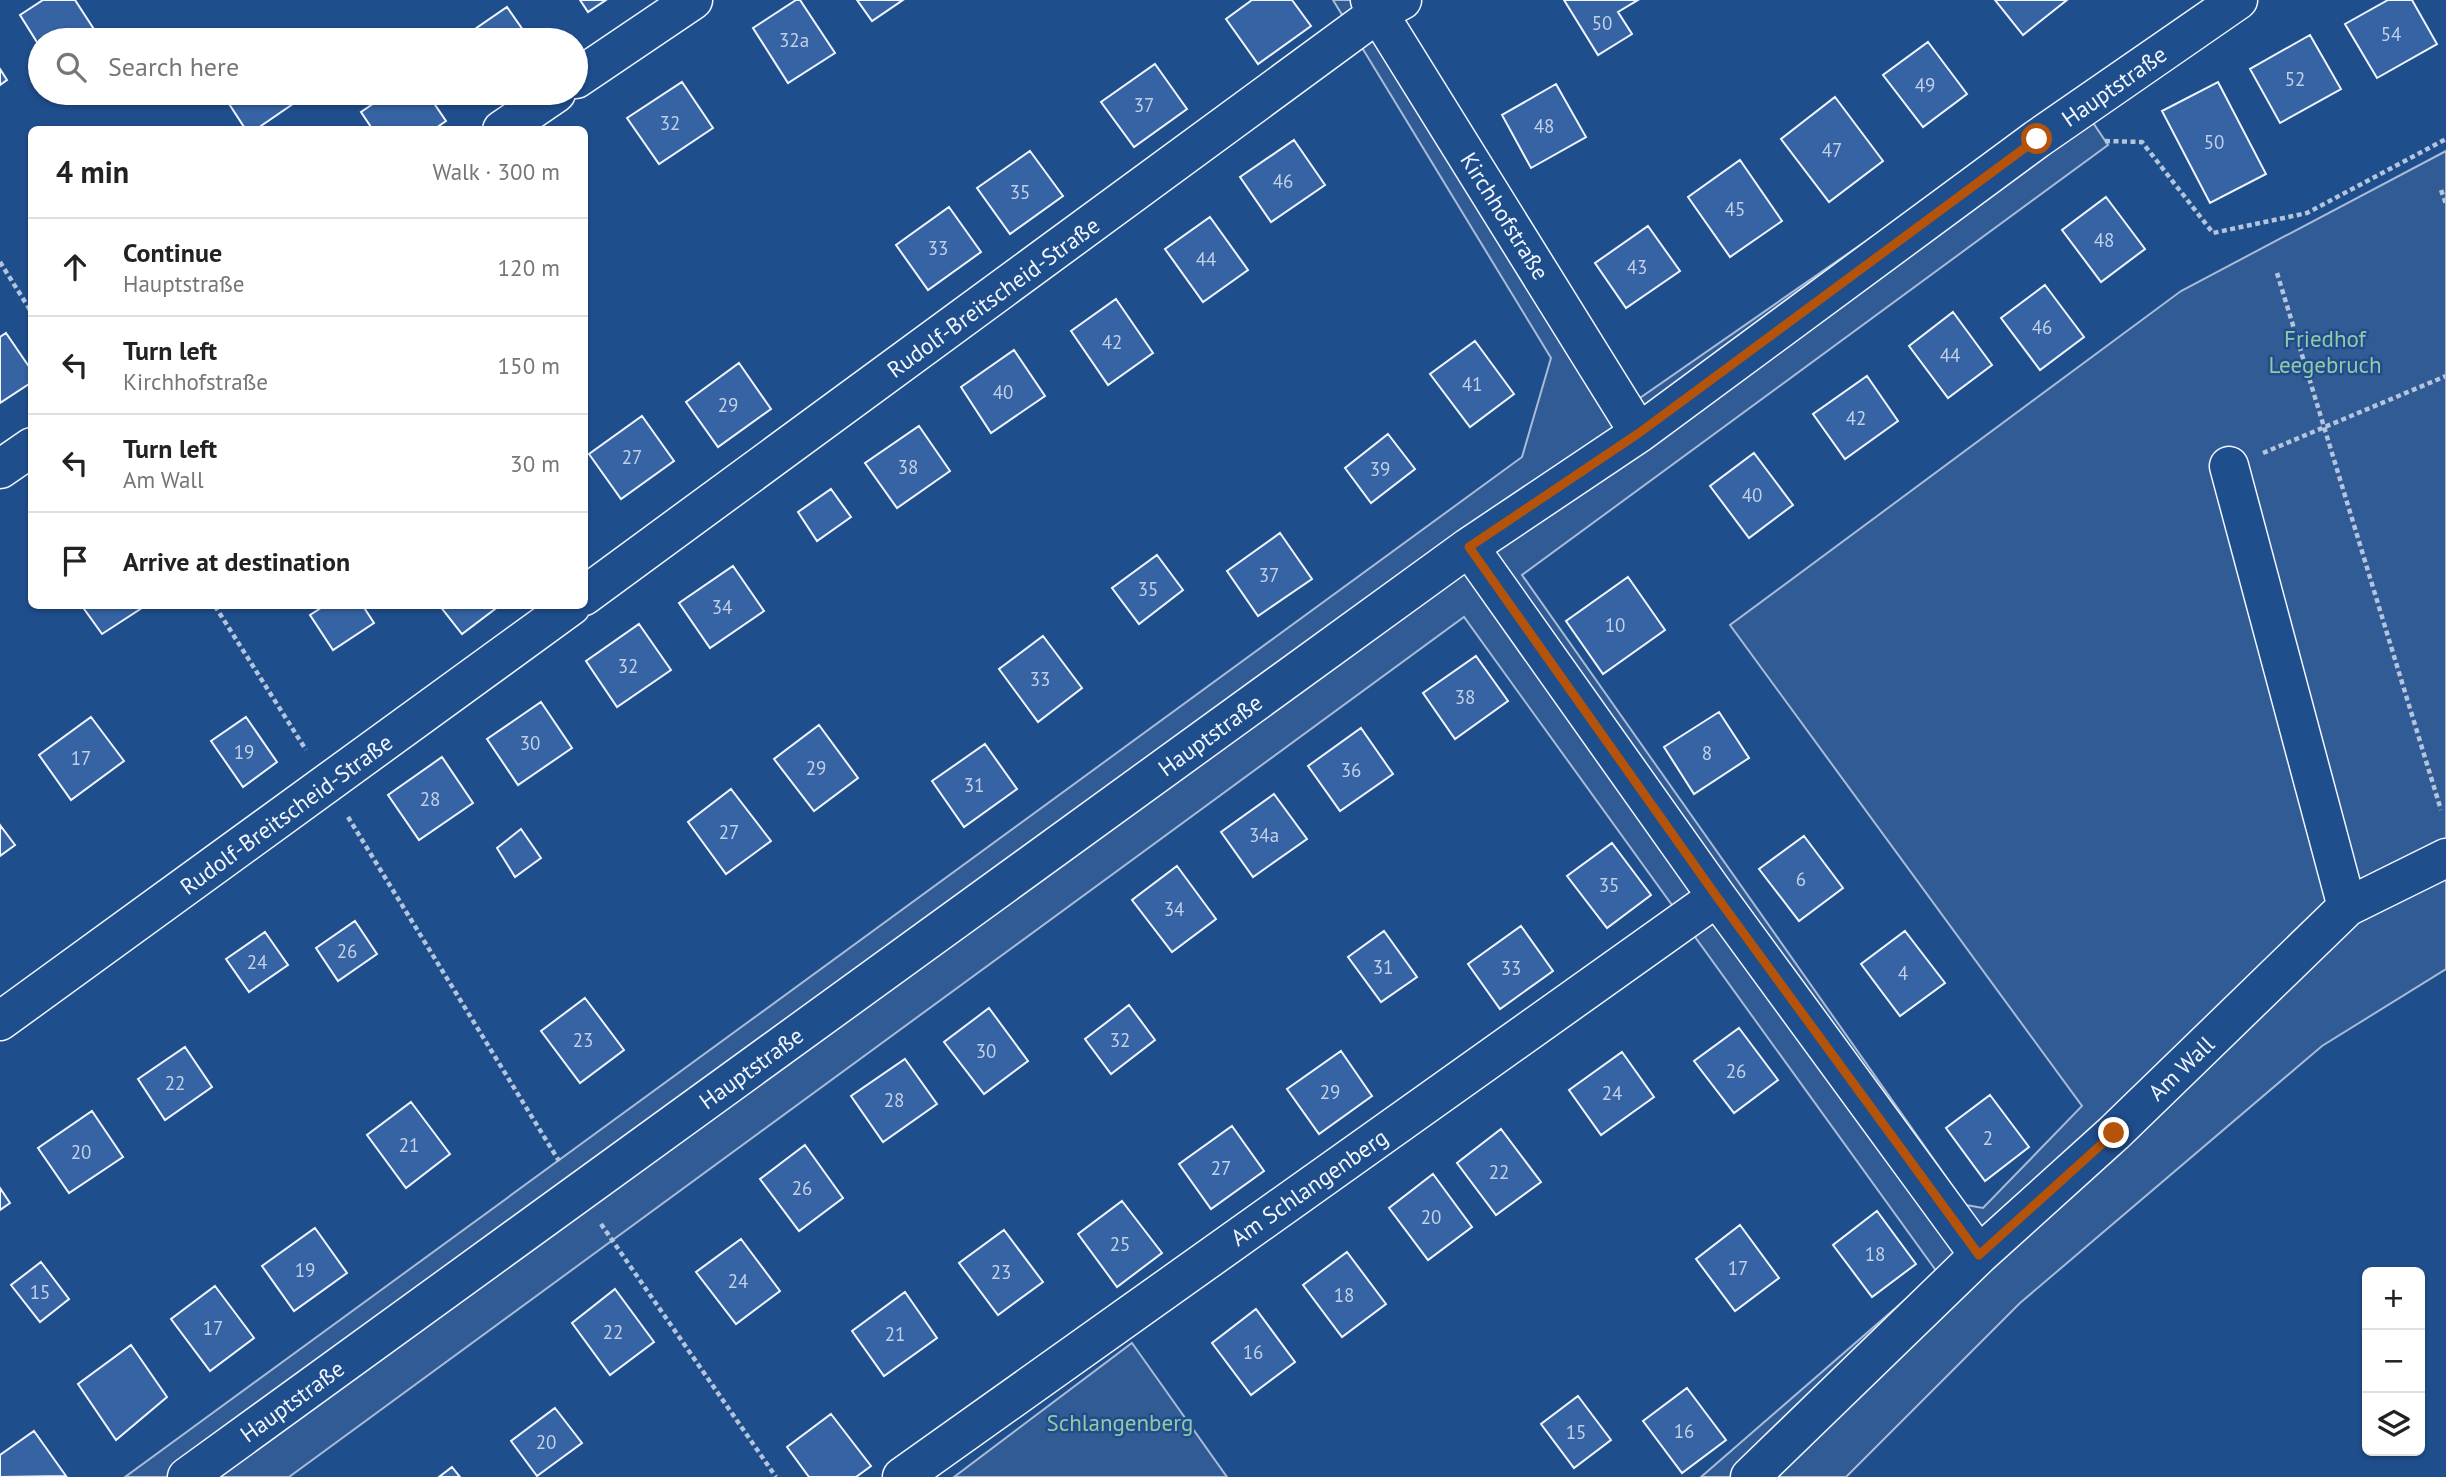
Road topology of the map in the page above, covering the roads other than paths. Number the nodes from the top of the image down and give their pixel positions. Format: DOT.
graph roads {
  1 [pos="693,0"];
  2 [pos="2238,0"];
  3 [pos="1384,4"];
  4 [pos="588,71"];
  5 [pos="538,105"];
  6 [pos="508,126"];
  7 [pos="1639,433"];
  8 [pos="28,450"];
  9 [pos="2229,466"];
  10 [pos="0,469"];
  11 [pos="1469,547"];
  12 [pos="588,593"];
  13 [pos="568,609"];
  14 [pos="2446,858"];
  15 [pos="1717,897"];
  16 [pos="2347,907"];
  17 [pos="0,1021"];
  18 [pos="1979,1255"];
  19 [pos="187,1477"];
  20 [pos="902,1477"];
  21 [pos="1750,1477"];
  1 -- 4 [label="street"];
  2 -- 7 [label="street, Hauptstraße"];
  3 -- 7 [label="street, Kirchhofstraße"];
  3 -- 12 [label="street, Rudolf-Breitscheid-Straße"];
  5 -- 6 [label="street"];
  7 -- 11 [label="street, Hauptstraße"];
  8 -- 10 [label="street"];
  9 -- 16 [label="street"];
  11 -- 15 [label="street"];
  11 -- 19 [label="street, Hauptstraße"];
  13 -- 17 [label="street, Rudolf-Breitscheid-Straße"];
  14 -- 16 [label="street, Am Wall"];
  15 -- 18 [label="street"];
  15 -- 20 [label="street, Am Schlangenberg"];
  16 -- 18 [label="street, Am Wall"];
  18 -- 21 [label="street, Am Wall"];
}
